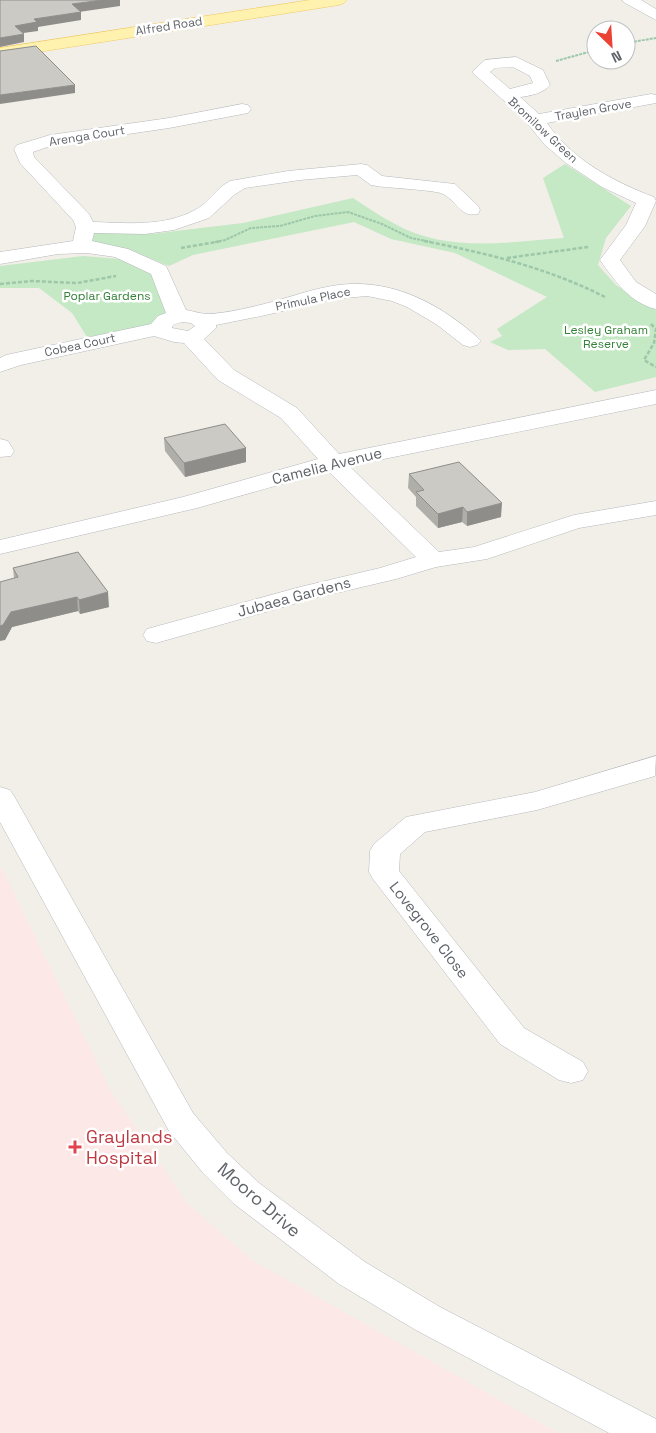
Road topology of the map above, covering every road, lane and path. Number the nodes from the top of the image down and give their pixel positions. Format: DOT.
graph roads {
  1 [pos="339,0"];
  2 [pos="630,0"];
  3 [pos="656,15"];
  4 [pos="656,38"];
  5 [pos="636,41"];
  6 [pos="0,53"];
  7 [pos="586,53"];
  8 [pos="537,73"];
  9 [pos="506,95"];
  10 [pos="652,99"];
  11 [pos="242,109"];
  12 [pos="535,120"];
  13 [pos="652,201"];
  14 [pos="471,210"];
  15 [pos="86,227"];
  16 [pos="81,246"];
  17 [pos="594,246"];
  18 [pos="0,258"];
  19 [pos="504,258"];
  20 [pos="143,263"];
  21 [pos="0,284"];
  22 [pos="607,298"];
  23 [pos="652,311"];
  24 [pos="178,316"];
  25 [pos="160,328"];
  26 [pos="197,329"];
  27 [pos="470,340"];
  28 [pos="0,366"];
  29 [pos="656,367"];
  30 [pos="656,398"];
  31 [pos="334,462"];
  32 [pos="656,508"];
  33 [pos="0,547"];
  34 [pos="433,560"];
  35 [pos="156,635"];
  36 [pos="656,765"];
  37 [pos="0,796"];
  38 [pos="570,1072"];
  39 [pos="646,1433"];
  1 -- 6 [label="main road, Alfred Road"];
  2 -- 3 [label="street"];
  4 -- 5 [label="path"];
  7 -- 8 [label="path"];
  8 -- 9 [label="street, Bromilow Green"];
  8 -- 9 [label="street, Bromilow Green"];
  9 -- 12 [label="street, Bromilow Green"];
  10 -- 12 [label="street, Traylen Grove"];
  11 -- 15 [label="street, Arenga Court"];
  12 -- 13 [label="street, Bromilow Green"];
  13 -- 23 [label="street, Bromilow Green"];
  14 -- 15 [label="street"];
  15 -- 16 [label="street"];
  16 -- 18 [label="street"];
  16 -- 20 [label="street"];
  17 -- 19 [label="path"];
  19 -- 20 [label="path"];
  19 -- 22 [label="path"];
  20 -- 21 [label="path"];
  20 -- 24 [label="street"];
  23 -- 29 [label="path"];
  24 -- 25 [label="street"];
  24 -- 26 [label="street"];
  25 -- 26 [label="street"];
  25 -- 28 [label="street, Cobea Court"];
  26 -- 27 [label="street, Primula Place"];
  26 -- 31 [label="street"];
  30 -- 31 [label="street, Camelia Avenue"];
  31 -- 33 [label="street, Camelia Avenue"];
  31 -- 34 [label="street"];
  32 -- 34 [label="street, Jubaea Gardens"];
  34 -- 35 [label="street, Jubaea Gardens"];
  36 -- 38 [label="street, Lovegrove Close"];
  37 -- 39 [label="street, Mooro Drive"];
}
